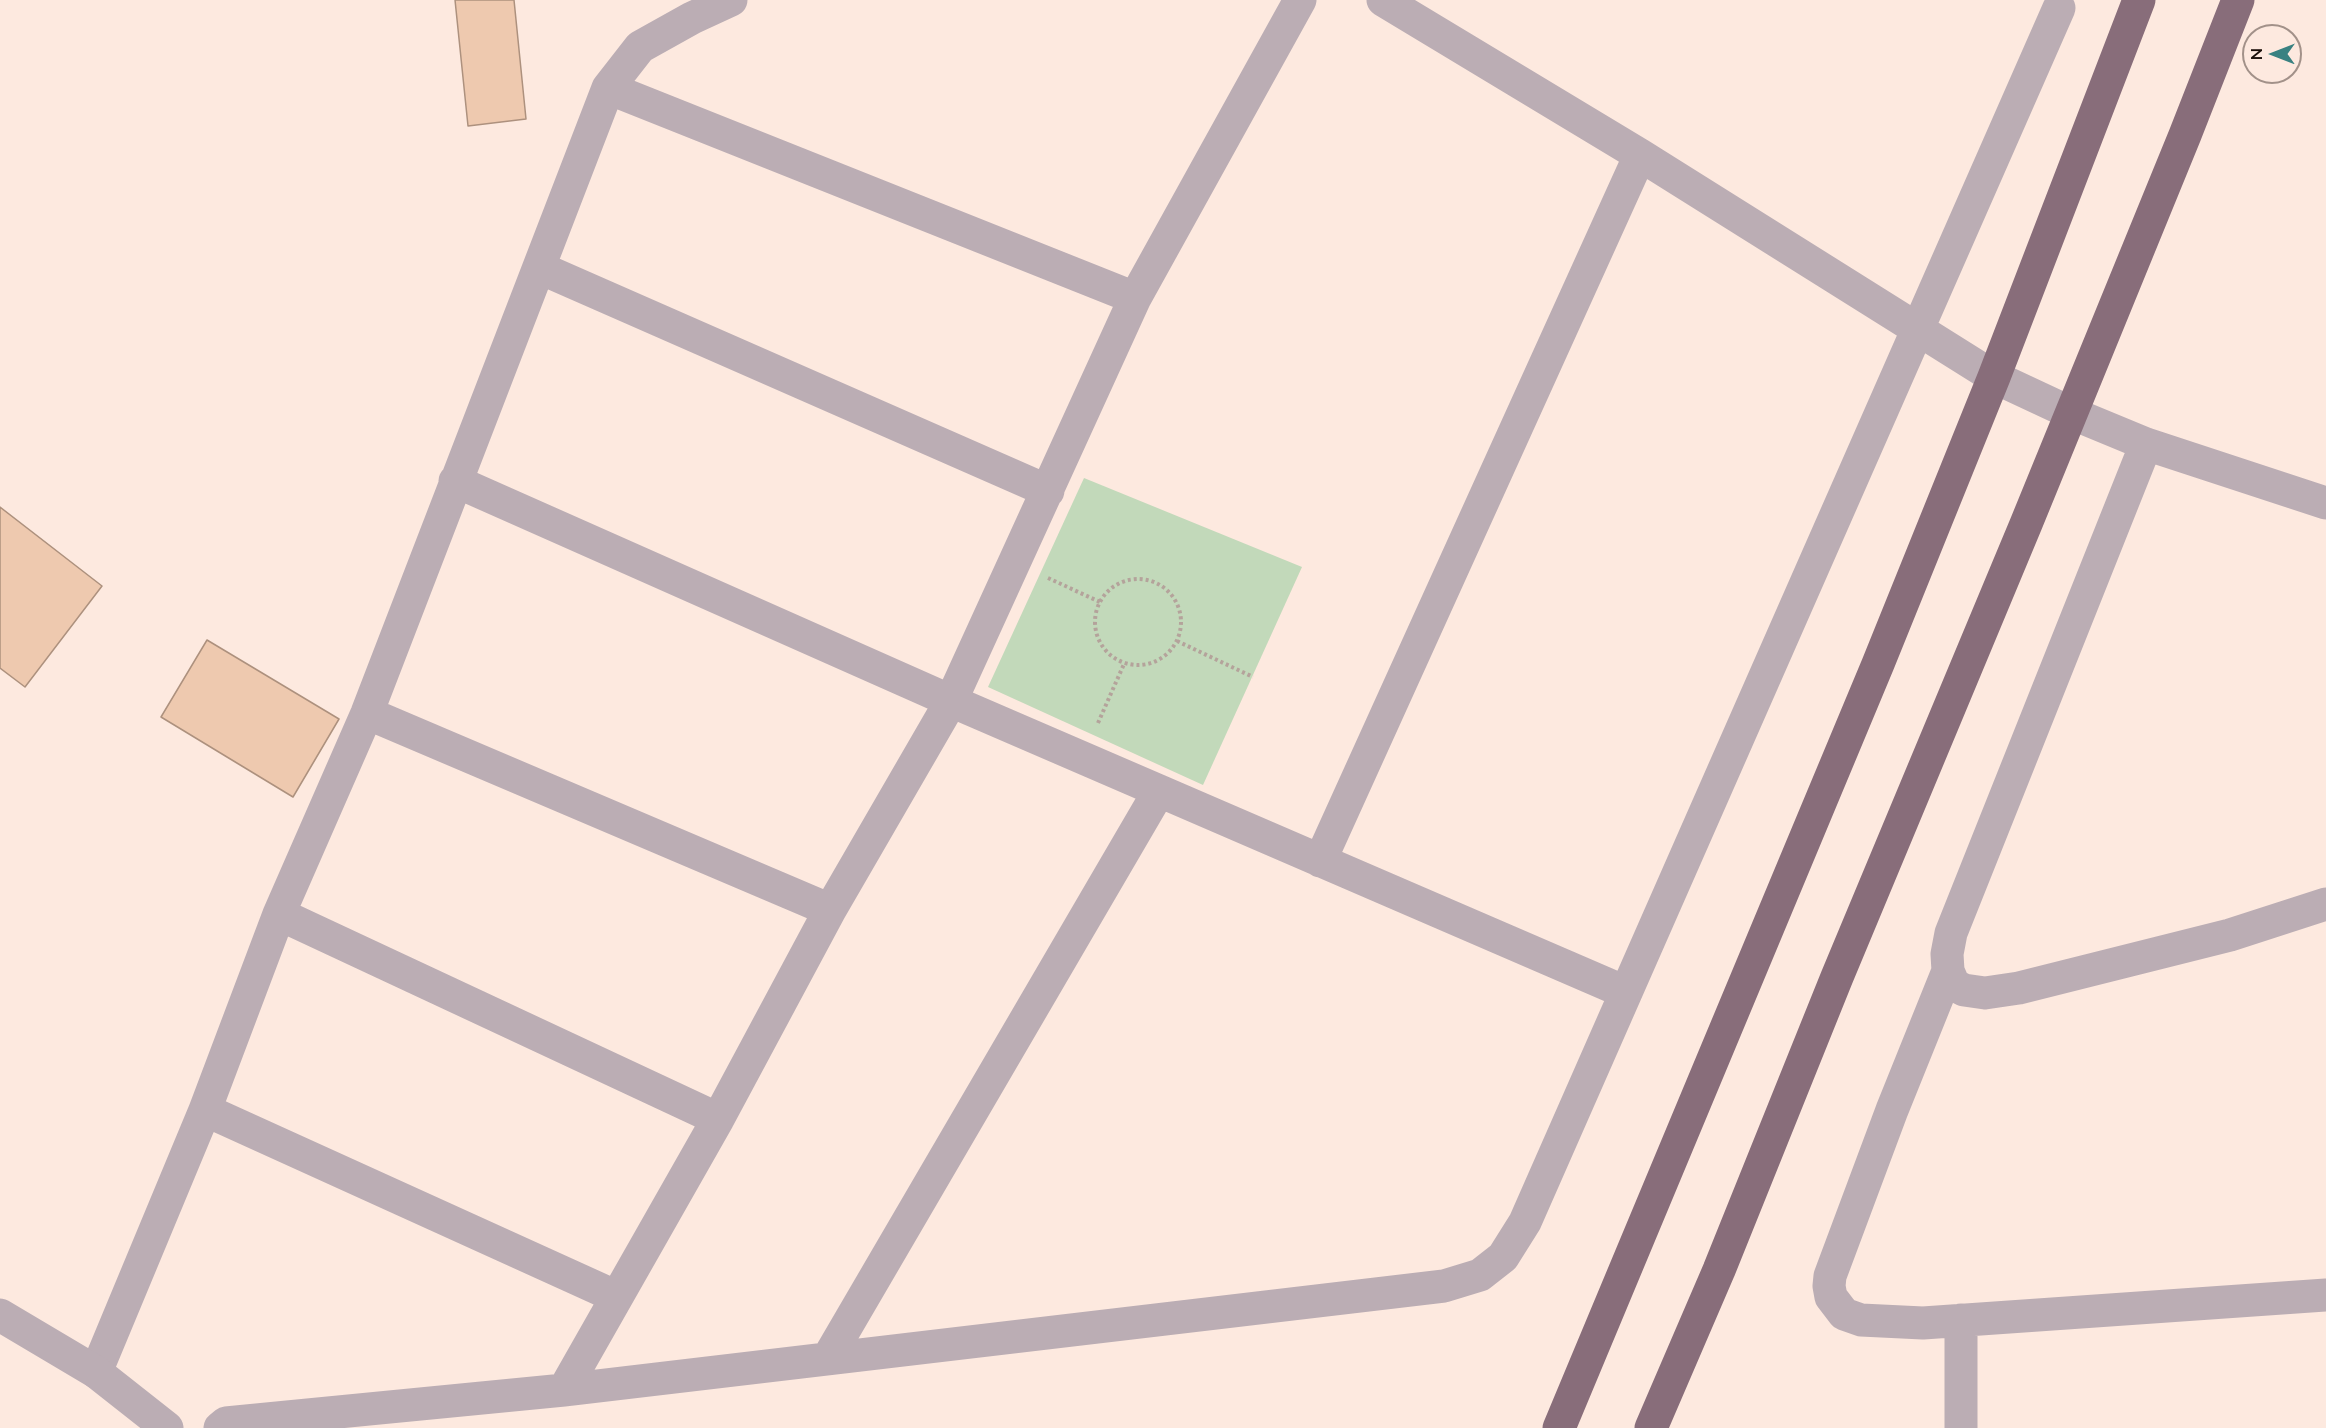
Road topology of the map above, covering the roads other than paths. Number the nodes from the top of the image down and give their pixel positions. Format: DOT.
graph roads {
  1 [pos="731,0"];
  2 [pos="1300,0"];
  3 [pos="1383,0"];
  4 [pos="2139,0"];
  5 [pos="2238,0"];
  6 [pos="2059,8"];
  7 [pos="608,88"];
  8 [pos="1640,155"];
  9 [pos="540,268"];
  10 [pos="1135,298"];
  11 [pos="1917,330"];
  12 [pos="1994,378"];
  13 [pos="2071,413"];
  14 [pos="2146,444"];
  15 [pos="455,481"];
  16 [pos="1047,491"];
  17 [pos="2326,503"];
  18 [pos="951,701"];
  19 [pos="367,713"];
  20 [pos="1160,791"];
  21 [pos="1320,861"];
  22 [pos="2326,904"];
  23 [pos="830,910"];
  24 [pos="279,914"];
  25 [pos="1948,971"];
  26 [pos="1625,992"];
  27 [pos="205,1110"];
  28 [pos="718,1119"];
  29 [pos="2326,1294"];
  30 [pos="617,1297"];
  31 [pos="0,1315"];
  32 [pos="1961,1320"];
  33 [pos="828,1358"];
  34 [pos="96,1372"];
  35 [pos="564,1390"];
  36 [pos="167,1428"];
  37 [pos="220,1428"];
  38 [pos="1559,1428"];
  39 [pos="1651,1428"];
  40 [pos="1960,1428"];
  1 -- 7 [label="street"];
  2 -- 10 [label="street"];
  3 -- 8 [label="street"];
  4 -- 12 [label="highway"];
  5 -- 13 [label="highway"];
  6 -- 11 [label="street"];
  7 -- 9 [label="street"];
  7 -- 10 [label="street"];
  8 -- 11 [label="street"];
  8 -- 21 [label="street"];
  9 -- 15 [label="street"];
  9 -- 16 [label="street"];
  10 -- 16 [label="street"];
  11 -- 12 [label="street"];
  11 -- 26 [label="street"];
  12 -- 13 [label="street"];
  12 -- 38 [label="highway"];
  13 -- 14 [label="street"];
  13 -- 39 [label="highway"];
  14 -- 17 [label="street"];
  14 -- 25 [label="street"];
  15 -- 18 [label="street"];
  15 -- 19 [label="street"];
  16 -- 18 [label="street"];
  18 -- 20 [label="street"];
  18 -- 23 [label="street"];
  19 -- 23 [label="street"];
  19 -- 24 [label="street"];
  20 -- 21 [label="street"];
  20 -- 33 [label="street"];
  21 -- 26 [label="street"];
  22 -- 25 [label="street"];
  23 -- 28 [label="street"];
  24 -- 27 [label="street"];
  24 -- 28 [label="street"];
  25 -- 32 [label="street"];
  26 -- 33 [label="street"];
  27 -- 30 [label="street"];
  27 -- 34 [label="street"];
  28 -- 30 [label="street"];
  29 -- 32 [label="street"];
  30 -- 35 [label="street"];
  31 -- 34 [label="street"];
  32 -- 40 [label="street"];
  33 -- 35 [label="street"];
  34 -- 36 [label="street"];
  35 -- 37 [label="street"];
}
